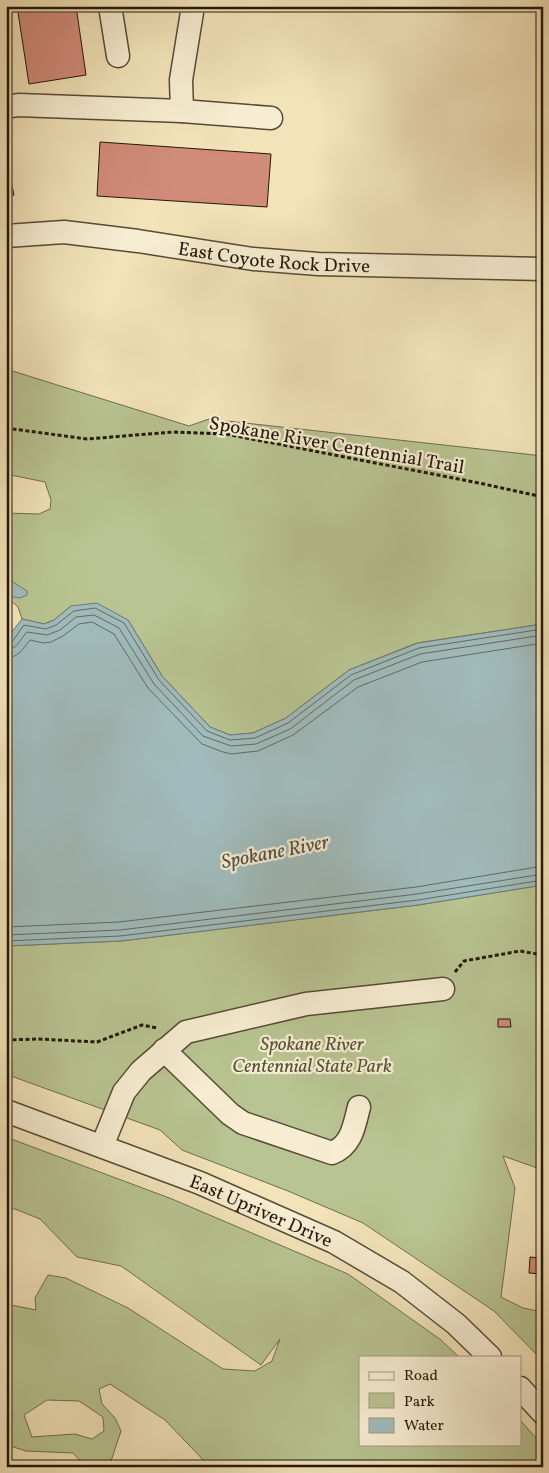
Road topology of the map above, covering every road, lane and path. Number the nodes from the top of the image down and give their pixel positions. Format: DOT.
graph roads {
  1 [pos="110,6"];
  2 [pos="193,6"];
  3 [pos="118,56"];
  4 [pos="6,108"];
  5 [pos="182,111"];
  6 [pos="271,118"];
  7 [pos="6,236"];
  8 [pos="543,269"];
  9 [pos="6,428"];
  10 [pos="543,497"];
  11 [pos="543,955"];
  12 [pos="443,989"];
  13 [pos="186,1032"];
  14 [pos="6,1040"];
  15 [pos="164,1050"];
  16 [pos="359,1107"];
  17 [pos="6,1111"];
  18 [pos="102,1146"];
  19 [pos="489,1356"];
  20 [pos="522,1390"];
  21 [pos="543,1413"];
  1 -- 3 [label="street"];
  2 -- 5 [label="street"];
  4 -- 5 [label="street"];
  5 -- 6 [label="street"];
  7 -- 8 [label="street, East Coyote Rock Drive"];
  9 -- 10 [label="path, Spokane River Centennial Trail"];
  11 -- 12 [label="path"];
  12 -- 13 [label="street"];
  13 -- 14 [label="path"];
  13 -- 15 [label="street"];
  15 -- 16 [label="street"];
  15 -- 18 [label="street"];
  17 -- 18 [label="street, East Upriver Drive"];
  18 -- 19 [label="street, East Upriver Drive"];
  20 -- 21 [label="street"];
}
